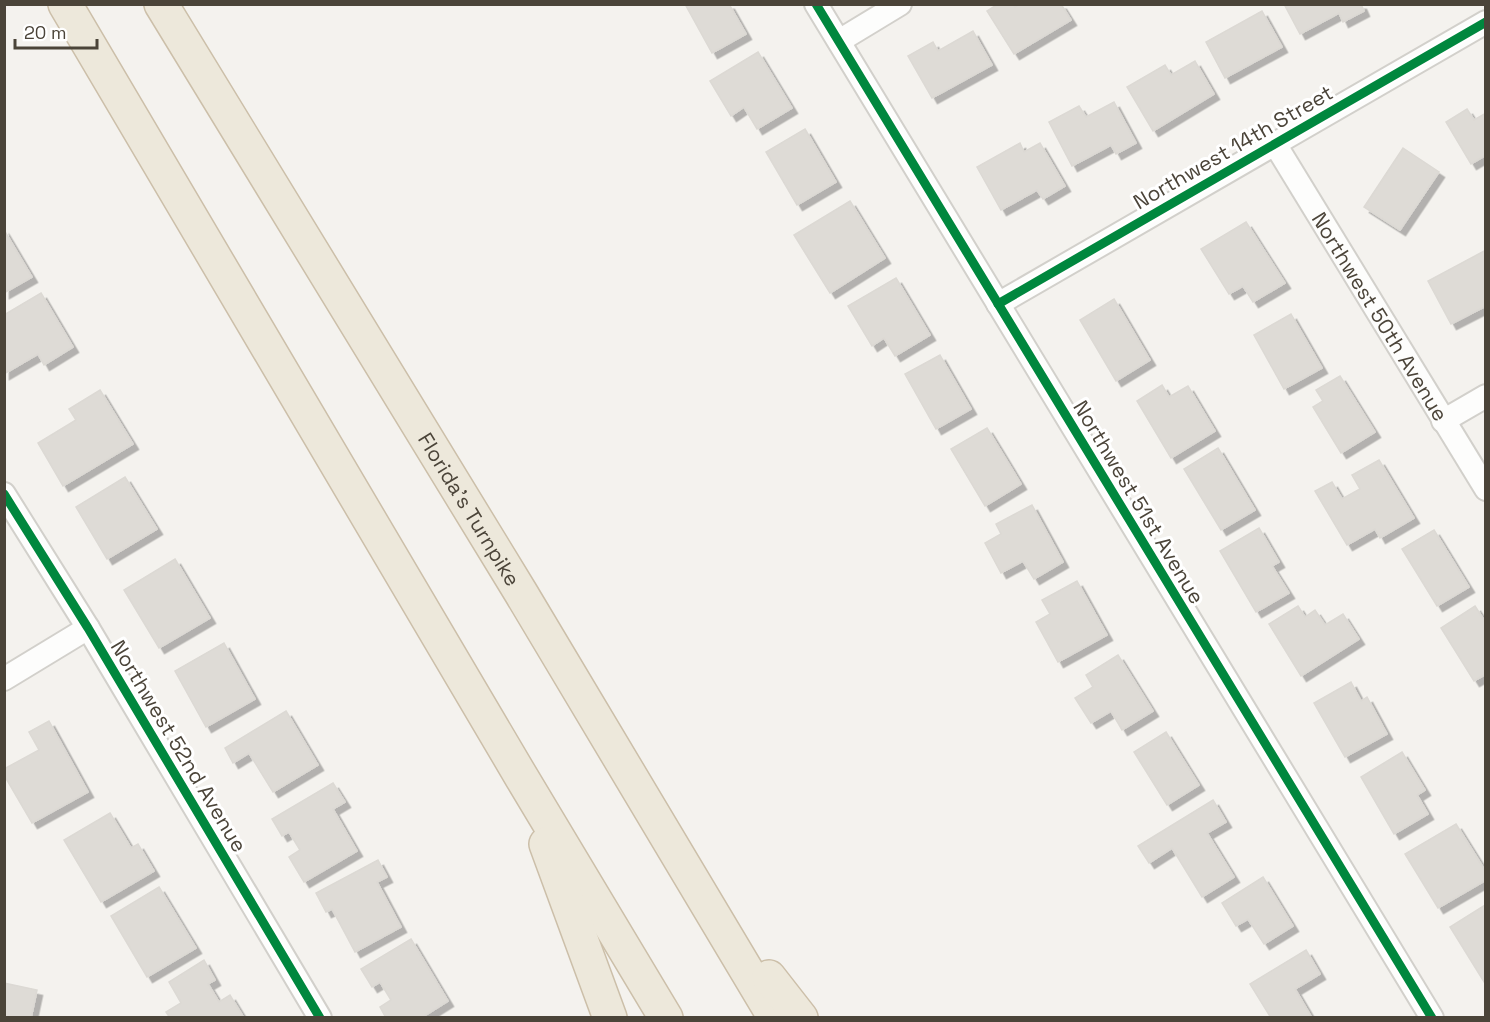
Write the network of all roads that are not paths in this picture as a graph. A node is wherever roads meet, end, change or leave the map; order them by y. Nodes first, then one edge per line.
1 (65, 4) edge
2 (161, 4) edge
3 (816, 4) edge
4 (900, 4) edge
5 (1485, 22) edge
6 (839, 41) junction
7 (1275, 144) junction
8 (998, 304) junction
9 (1485, 396) edge
10 (1443, 421) junction
11 (1485, 489) edge
12 (4, 494) edge
13 (88, 628) junction
14 (4, 679) edge
15 (522, 778) junction
16 (688, 873) junction
17 (320, 1017) edge
18 (610, 1017) edge
19 (666, 1017) edge
20 (775, 1017) edge
21 (801, 1017) edge
22 (1432, 1017) edge

1 - 15 highway
2 - 16 highway, Florida's Turnpike
3 - 6 street, Northwest 51st Avenue
4 - 6 street
5 - 7 street, Northwest 14th Street
6 - 8 street, Northwest 51st Avenue
7 - 8 street, Northwest 14th Street
7 - 10 street, Northwest 50th Avenue
8 - 22 street, Northwest 51st Avenue
9 - 10 street
10 - 11 street, Northwest 50th Avenue
12 - 13 street, Northwest 52nd Avenue
13 - 14 street
13 - 17 street, Northwest 52nd Avenue
15 - 18 highway
15 - 19 highway
16 - 20 highway, Florida's Turnpike
16 - 21 highway

